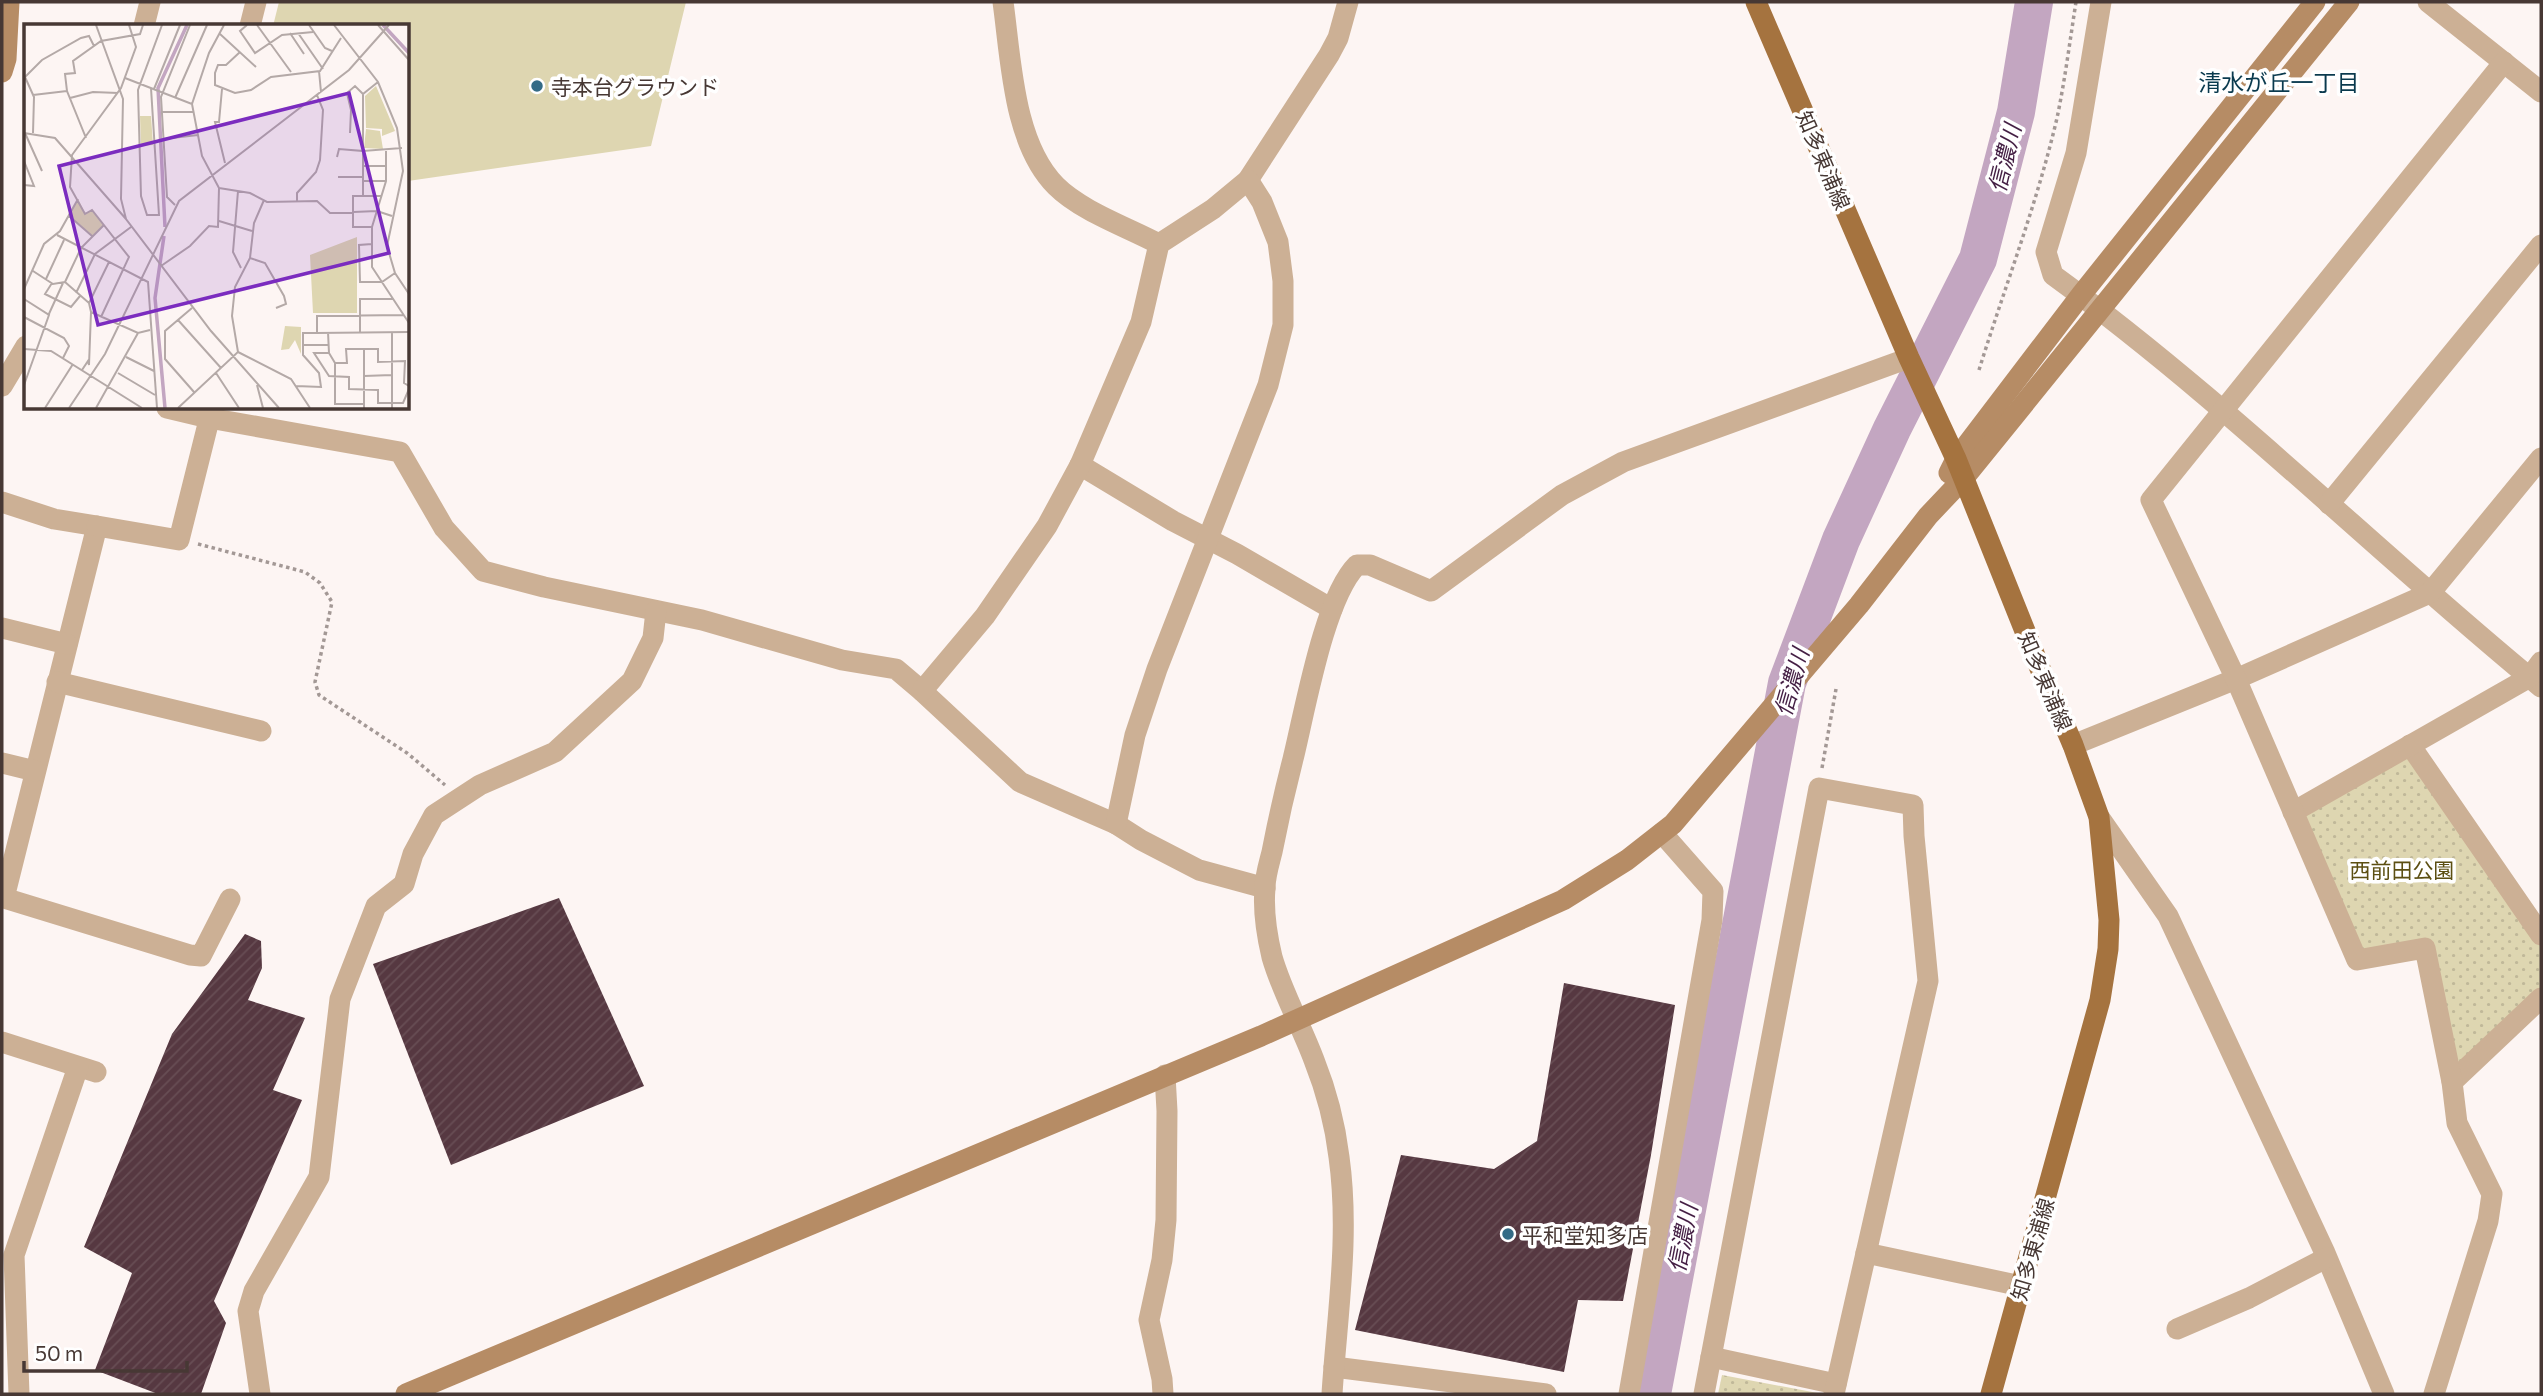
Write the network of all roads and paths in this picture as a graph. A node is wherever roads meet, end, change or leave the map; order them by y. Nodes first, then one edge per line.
1 (9, 2) edge
2 (150, 2) edge
3 (256, 2) edge
4 (1003, 2) edge
5 (1349, 2) edge
6 (1756, 2) edge
7 (2076, 2) edge
8 (2101, 2) edge
9 (2315, 2) edge
10 (2349, 2) edge
11 (2428, 2) edge
12 (144, 24) edge
13 (250, 24) edge
14 (2504, 62) junction
15 (2, 72) edge
16 (2541, 92) edge
17 (1248, 180) junction
18 (1160, 244) junction
19 (2541, 246) edge
20 (2081, 295) junction
21 (2099, 310) junction
22 (24, 349) edge
23 (1909, 358) junction
24 (1979, 370) dead end
25 (10, 373) edge
26 (185, 410) edge
27 (2224, 410) junction
28 (211, 413) edge
29 (2541, 458) edge
30 (1080, 465) junction
31 (1960, 468) junction
32 (2, 502) edge
33 (2329, 504) junction
34 (97, 526) junction
35 (179, 540) junction
36 (1208, 541) junction
37 (2430, 593) junction
38 (1332, 609) junction
39 (656, 611) junction
40 (2, 628) edge
41 (67, 644) junction
42 (2537, 675) edge
43 (2236, 679) junction
44 (57, 682) junction
45 (1836, 689) dead end
46 (922, 691) junction
47 (261, 731) dead end
48 (2073, 745) junction
49 (2410, 745) junction
50 (2, 763) edge
51 (35, 771) junction
52 (1819, 788) junction
53 (460, 798) junction
54 (2293, 812) junction
55 (2099, 817) junction
56 (1116, 824) junction
57 (1661, 833) junction
58 (1265, 888) junction
59 (230, 899) dead end
60 (2, 900) edge
61 (2541, 935) edge
62 (2541, 998) edge
63 (1296, 1018) junction
64 (2, 1042) edge
65 (1164, 1075) junction
66 (2452, 1082) junction
67 (1866, 1253) junction
68 (2326, 1258) junction
69 (2021, 1286) junction
70 (2176, 1329) dead end
71 (1712, 1357) junction
72 (1334, 1367) junction
73 (1835, 1389) edge
74 (19, 1394) edge
75 (260, 1394) edge
76 (406, 1394) edge
77 (1163, 1394) edge
78 (1332, 1394) edge
79 (1546, 1394) edge
80 (1629, 1394) edge
81 (1704, 1394) edge
82 (1991, 1394) edge
83 (2384, 1394) edge
84 (2434, 1394) edge

1 - 15 street
2 - 12 street
3 - 13 street
4 - 18 street
5 - 17 street
6 - 23 main road, 知多東浦線
7 - 24 path
8 - 20 street
9 - 20 street
10 - 21 street
11 - 14 street
14 - 16 street
14 - 27 street
17 - 18 street
17 - 36 street
18 - 30 street
19 - 33 street
20 - 21 street
20 - 31 street
21 - 27 street
21 - 31 street
22 - 25 street
23 - 31 main road, 知多東浦線
23 - 38 street
26 - 28 street
27 - 33 street
27 - 43 street
28 - 35 street
28 - 39 street
29 - 37 street
30 - 36 street
30 - 46 street
31 - 48 main road, 知多東浦線
31 - 57 street
32 - 34 street
33 - 37 street
34 - 35 street
34 - 41 street
35 - 53 path
36 - 38 street
36 - 56 street
37 - 42 street
37 - 43 street
38 - 58 street
39 - 46 street
39 - 53 street
40 - 41 street
41 - 44 street
42 - 49 street
43 - 48 street
43 - 54 street
44 - 47 street
44 - 51 street
45 - 52 path
46 - 56 street
48 - 55 main road, 知多東浦線
49 - 54 street
49 - 61 street
50 - 51 street
51 - 60 street
52 - 67 street
52 - 71 street
53 - 75 street
54 - 66 street
55 - 68 street
55 - 69 main road, 知多東浦線
56 - 58 street
57 - 63 street
57 - 80 street
58 - 63 street
59 - 60 street
62 - 66 street
63 - 65 street
63 - 72 street
64 - 74 street
65 - 76 street
65 - 77 street
66 - 84 street
67 - 69 street
67 - 73 street
68 - 70 street
68 - 83 street
69 - 82 main road, 知多東浦線
71 - 73 street
71 - 81 street
72 - 78 street
72 - 79 street

